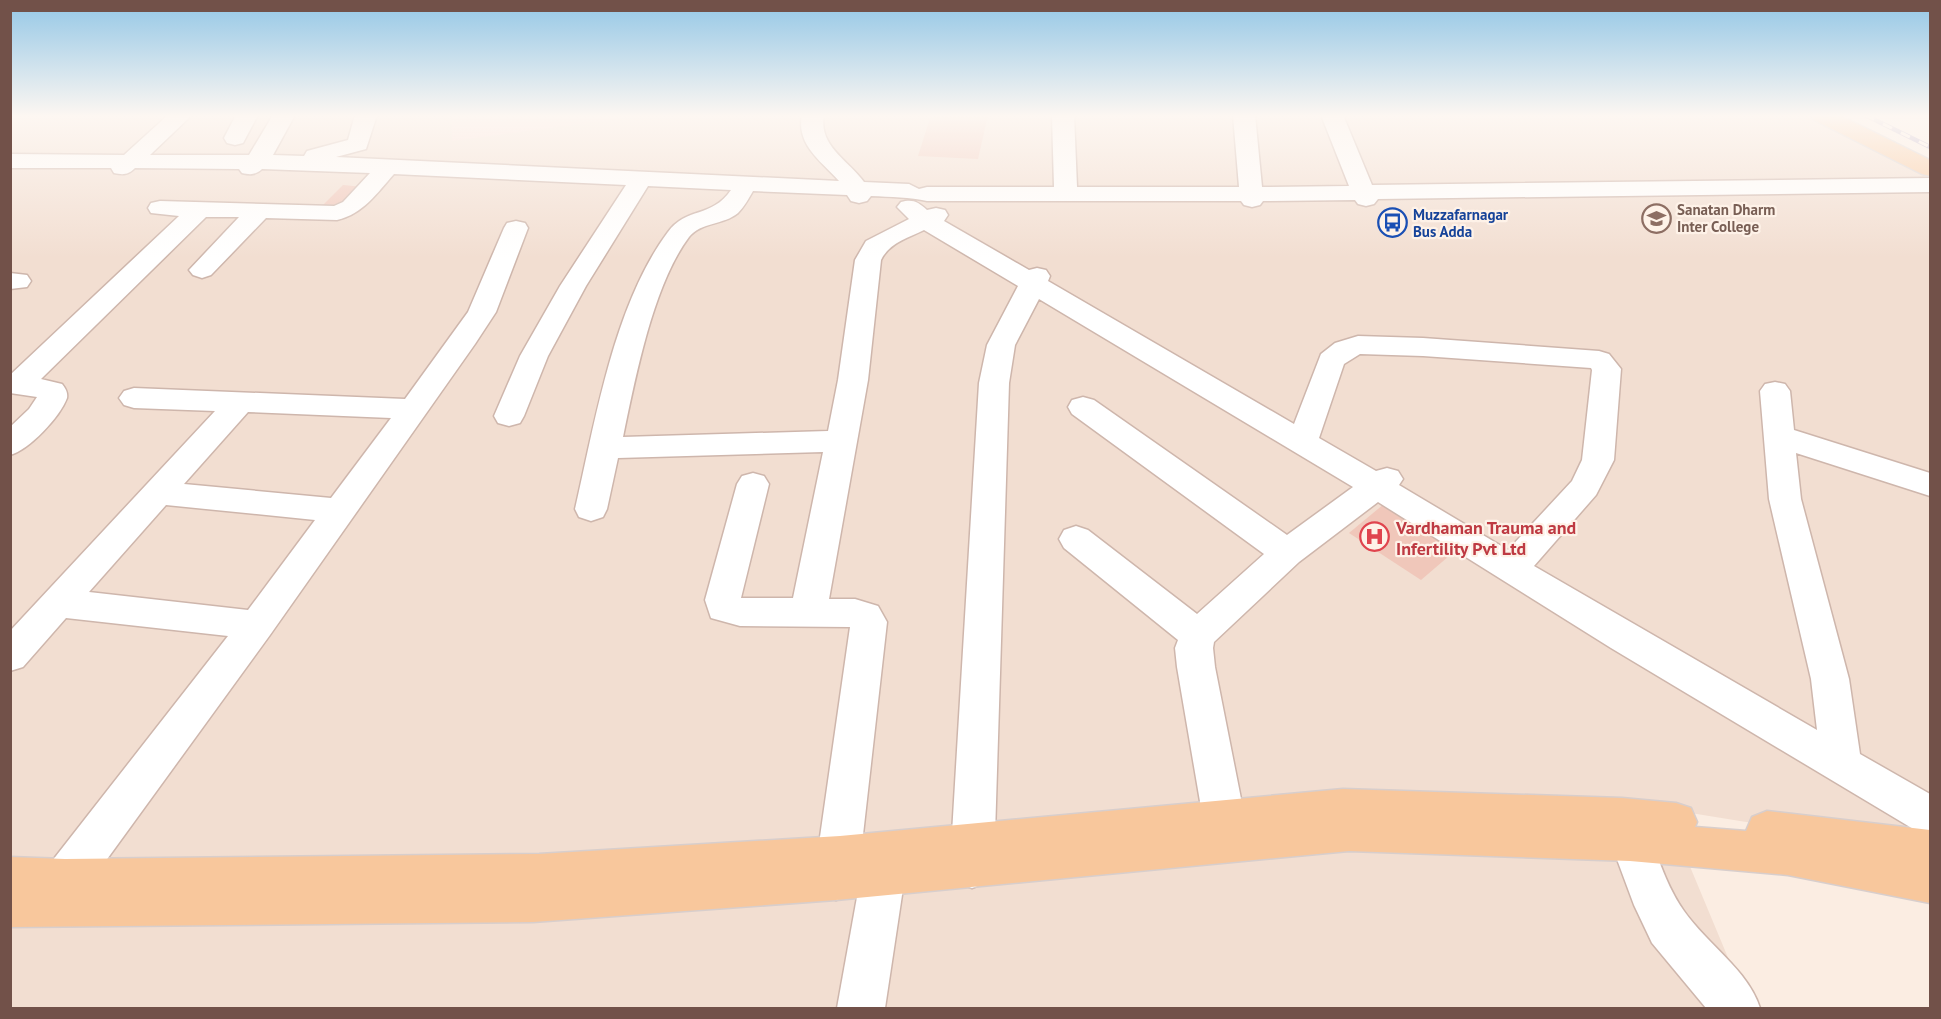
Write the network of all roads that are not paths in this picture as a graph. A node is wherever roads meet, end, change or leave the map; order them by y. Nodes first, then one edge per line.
1 (55, 163) edge
2 (128, 163) edge
3 (278, 163) edge
4 (836, 163) edge
5 (1065, 163) edge
6 (1249, 163) edge
7 (1351, 163) edge
8 (125, 165) junction
9 (268, 165) junction
10 (10, 169) edge
11 (385, 171) junction
12 (637, 185) junction
13 (1930, 185) edge
14 (742, 190) junction
15 (858, 192) junction
16 (1066, 193) junction
17 (1930, 193) edge
18 (1364, 196) junction
19 (1252, 197) junction
20 (919, 204) junction
21 (159, 208) dead end
22 (200, 209) junction
23 (259, 211) junction
24 (516, 228) dead end
25 (202, 270) dead end
26 (1035, 280) junction
27 (15, 384) edge
28 (1775, 391) dead end
29 (134, 398) dead end
30 (241, 401) junction
31 (1083, 407) dead end
32 (414, 409) junction
33 (509, 416) dead end
34 (17, 432) edge
35 (1307, 432) junction
36 (1779, 436) junction
37 (842, 441) junction
38 (605, 448) junction
39 (1382, 482) junction
40 (753, 484) dead end
41 (1930, 485) edge
42 (158, 494) junction
43 (591, 509) dead end
44 (340, 511) junction
45 (1076, 539) dead end
46 (1287, 553) junction
47 (1521, 558) junction
48 (808, 613) junction
49 (35, 620) edge
50 (257, 625) junction
51 (1198, 635) junction
52 (10, 656) edge
53 (1840, 754) junction
54 (1930, 800) edge
55 (1930, 816) edge
56 (1224, 819) junction
57 (1626, 829) junction
58 (1930, 850) edge
59 (972, 855) junction
60 (838, 867) junction
61 (883, 875) junction
62 (10, 878) edge
63 (65, 880) junction
64 (1930, 882) edge
65 (10, 905) edge
66 (1730, 1007) edge
67 (861, 1008) edge

1 - 8 street
2 - 8 street
3 - 9 street
4 - 15 street
5 - 16 street
6 - 19 street
7 - 18 street
8 - 9 street
8 - 10 street
9 - 11 street
11 - 12 street
11 - 15 street
11 - 23 street
12 - 14 street
12 - 33 street
13 - 18 street
14 - 15 street
14 - 38 street
15 - 20 street
16 - 19 street
16 - 20 street
17 - 18 street
18 - 19 street
19 - 20 street
20 - 26 street
20 - 37 street
21 - 22 street
22 - 23 street
22 - 27 street
23 - 25 street
24 - 32 street
26 - 35 street
26 - 39 street
26 - 59 street
27 - 34 street
28 - 36 street
29 - 30 street
30 - 32 street
30 - 42 street
31 - 46 street
32 - 44 street
35 - 39 street
35 - 47 street
36 - 41 street
36 - 53 street
37 - 38 street
37 - 48 street
38 - 43 street
39 - 46 street
39 - 47 street
39 - 53 street
40 - 48 street
42 - 44 street
42 - 49 street
44 - 50 street
45 - 51 street
46 - 51 street
47 - 53 street
48 - 60 street
49 - 50 street
49 - 52 street
50 - 63 street
51 - 56 street
53 - 54 street
53 - 55 street
56 - 57 main road
56 - 59 main road
57 - 58 main road
57 - 59 main road
57 - 64 main road
57 - 66 street
59 - 60 main road
59 - 61 main road
60 - 61 main road
60 - 63 main road
60 - 65 main road
61 - 67 street
62 - 63 main road

